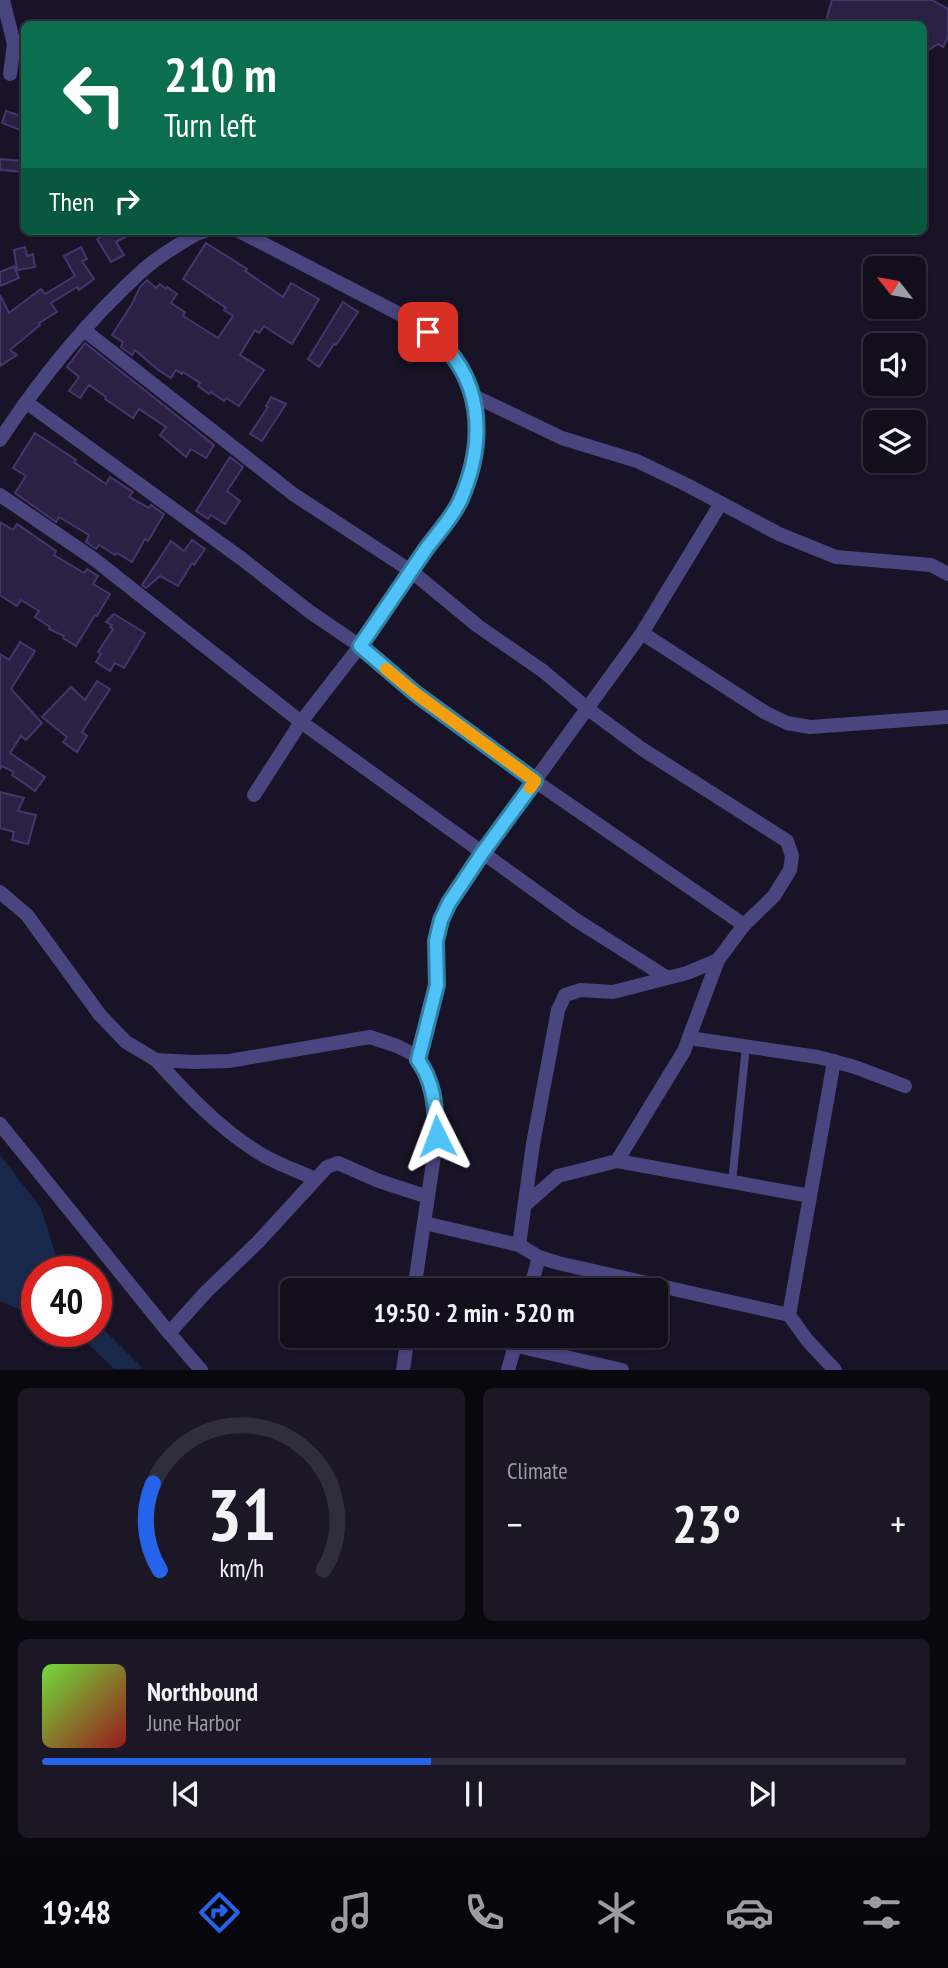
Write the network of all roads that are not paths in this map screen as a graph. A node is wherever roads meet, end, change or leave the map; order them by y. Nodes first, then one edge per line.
1 (3, 0) edge
2 (10, 74) dead end
3 (195, 235) edge
4 (247, 235) edge
5 (84, 330) junction
6 (474, 396) junction
7 (26, 402) junction
8 (0, 440) edge
9 (0, 495) edge
10 (721, 503) junction
11 (411, 571) junction
12 (948, 573) edge
13 (642, 633) junction
14 (360, 646) junction
15 (589, 709) junction
16 (948, 716) edge
17 (301, 722) junction
18 (535, 781) junction
19 (254, 795) dead end
20 (483, 852) junction
21 (0, 892) edge
22 (744, 925) junction
23 (718, 960) junction
24 (666, 977) junction
25 (689, 1038) junction
26 (746, 1046) junction
27 (156, 1060) junction
28 (418, 1060) junction
29 (834, 1061) junction
30 (905, 1086) dead end
31 (0, 1124) edge
32 (617, 1161) junction
33 (315, 1179) junction
34 (732, 1182) junction
35 (810, 1196) junction
36 (428, 1197) junction
37 (524, 1205) junction
38 (424, 1223) junction
39 (519, 1245) junction
40 (539, 1257) junction
41 (416, 1278) edge
42 (533, 1278) edge
43 (789, 1315) junction
44 (169, 1333) junction
45 (406, 1348) edge
46 (514, 1348) edge
47 (544, 1348) edge
48 (201, 1370) edge
49 (403, 1370) edge
50 (508, 1370) edge
51 (622, 1370) edge
52 (835, 1370) edge

1 - 2 street
3 - 5 street
4 - 6 street
5 - 7 street
5 - 11 street
6 - 10 street
6 - 11 street
7 - 8 street
7 - 14 street
9 - 17 street
10 - 12 street
10 - 13 street
11 - 14 street
11 - 15 street
13 - 15 street
13 - 16 street
14 - 17 street
14 - 18 street
15 - 18 street
15 - 22 street
17 - 19 street
17 - 20 street
18 - 20 street
18 - 22 street
20 - 24 street
20 - 28 street
21 - 27 street
22 - 23 street
23 - 24 street
23 - 25 street
24 - 37 street
25 - 26 street
25 - 32 street
26 - 29 street
26 - 34 lane
27 - 28 street
27 - 33 street
28 - 36 street
29 - 30 street
29 - 35 street
31 - 44 street
32 - 34 street
32 - 37 street
33 - 36 street
33 - 44 street
34 - 35 street
35 - 43 street
36 - 38 street
37 - 39 street
38 - 39 street
38 - 41 street
39 - 40 street
40 - 42 street
40 - 43 street
43 - 52 street
44 - 48 street
45 - 49 street
46 - 50 street
47 - 51 street

